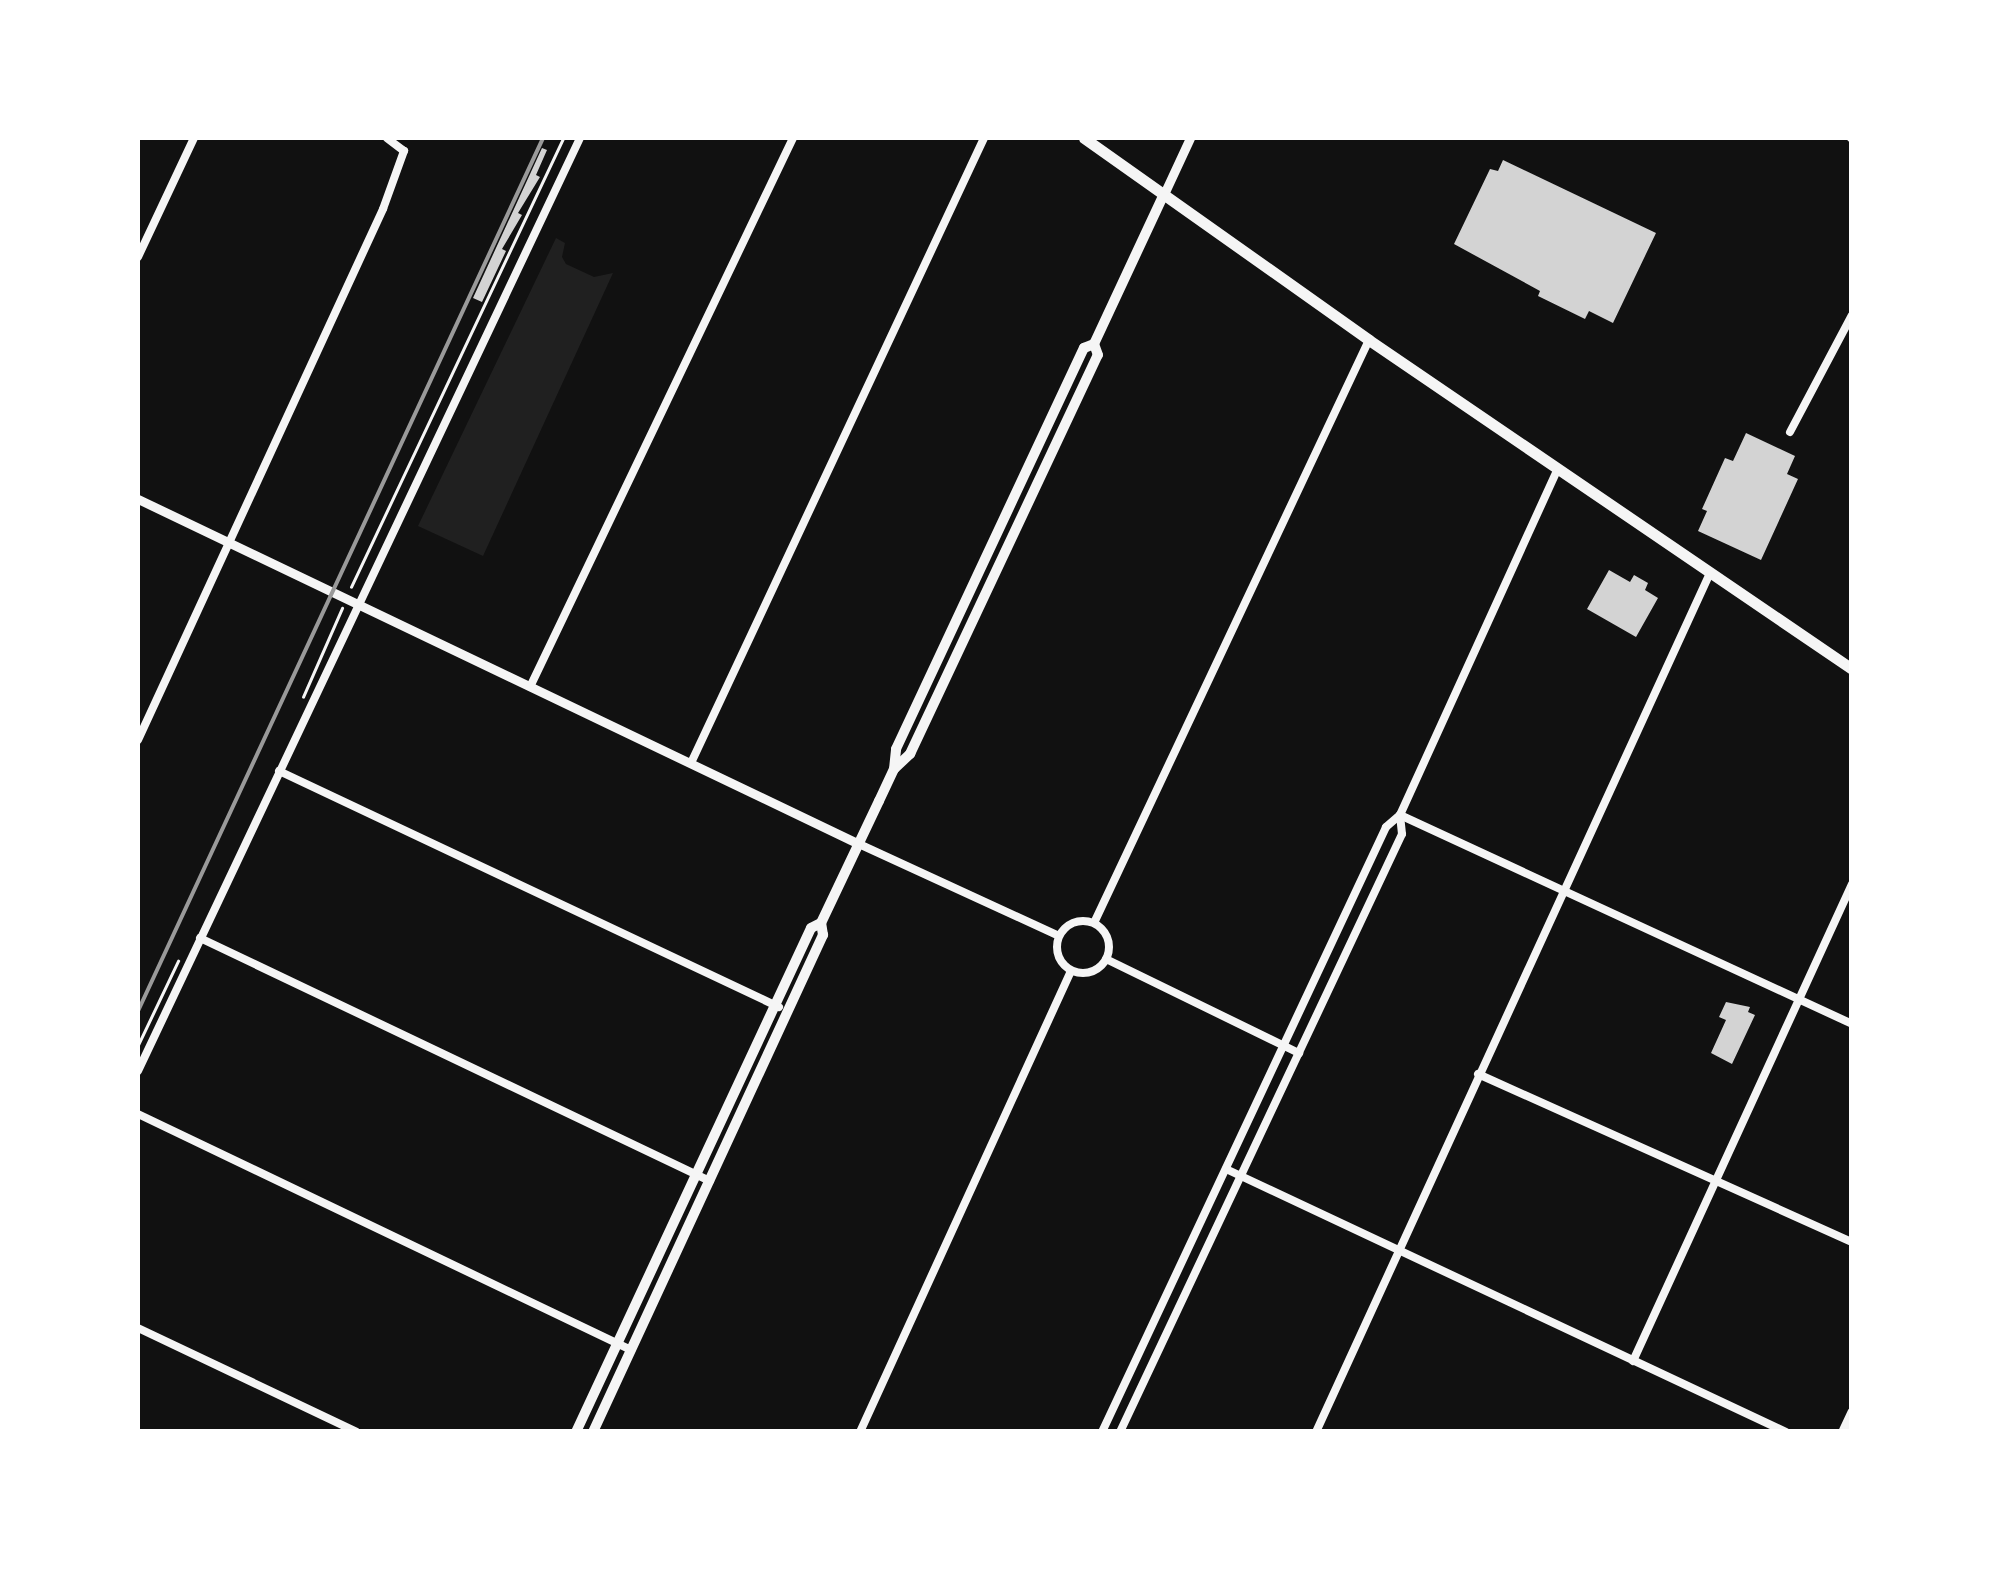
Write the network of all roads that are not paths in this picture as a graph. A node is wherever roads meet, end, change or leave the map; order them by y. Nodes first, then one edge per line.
1 (194, 138) edge
2 (388, 138) edge
3 (580, 138) edge
4 (792, 138) edge
5 (984, 138) edge
6 (1084, 138) edge
7 (1190, 138) edge
8 (1164, 194) junction
9 (138, 258) edge
10 (1852, 314) edge
11 (1370, 340) junction
12 (1790, 432) dead end
13 (1557, 470) junction
14 (138, 500) edge
15 (228, 543) junction
16 (1710, 573) junction
17 (356, 604) junction
18 (1852, 669) edge
19 (530, 687) junction
20 (138, 740) edge
21 (691, 763) junction
22 (280, 771) junction
23 (1400, 815) junction
24 (859, 844) junction
25 (1852, 884) edge
26 (1562, 891) junction
27 (821, 923) junction
28 (1094, 924) junction
29 (1059, 936) junction
30 (200, 938) junction
31 (1106, 960) junction
32 (1071, 970) junction
33 (1798, 1000) junction
34 (775, 1005) junction
35 (788, 1012) junction
36 (1852, 1024) edge
37 (1284, 1046) junction
38 (1299, 1053) junction
39 (138, 1071) edge
40 (1478, 1074) junction
41 (138, 1114) edge
42 (1226, 1169) junction
43 (696, 1174) junction
44 (1241, 1176) junction
45 (710, 1180) junction
46 (1716, 1180) junction
47 (1852, 1242) edge
48 (1399, 1251) junction
49 (138, 1328) edge
50 (617, 1343) junction
51 (631, 1350) junction
52 (1633, 1361) junction
53 (1852, 1411) edge
54 (1109, 1418) junction
55 (1122, 1428) edge
56 (357, 1432) edge
57 (576, 1432) edge
58 (593, 1432) edge
59 (860, 1432) edge
60 (1102, 1432) edge
61 (1316, 1432) edge
62 (1786, 1432) edge
63 (1842, 1432) edge

1 - 9 street
2 - 15 street
3 - 17 street
4 - 19 street
5 - 21 street
6 - 8 main road
7 - 8 street
8 - 11 main road
8 - 24 main road
10 - 12 street
11 - 13 main road
11 - 28 street
13 - 16 main road
13 - 23 street
14 - 15 street
15 - 17 street
15 - 20 street
16 - 18 main road
16 - 26 street
17 - 19 street
17 - 22 street
19 - 21 street
21 - 24 street
22 - 30 street
22 - 34 street
23 - 26 street
23 - 37 street
23 - 38 street
24 - 27 main road
24 - 29 street
25 - 33 street
26 - 33 street
26 - 40 street
27 - 34 main road
27 - 35 main road
28 - 29 street
28 - 31 street
29 - 32 street
30 - 39 street
30 - 43 street
31 - 32 street
31 - 37 street
32 - 59 street
33 - 36 street
33 - 46 street
34 - 35 street
34 - 43 main road
35 - 45 main road
37 - 38 street
37 - 42 street
38 - 44 street
40 - 46 street
40 - 48 street
41 - 50 street
42 - 44 street
42 - 54 street
43 - 45 street
43 - 50 main road
44 - 48 street
44 - 55 street
45 - 51 main road
46 - 47 street
46 - 52 street
48 - 52 street
48 - 61 street
49 - 56 street
50 - 51 street
50 - 57 main road
51 - 58 main road
52 - 62 street
53 - 63 street
54 - 55 street
54 - 60 street

